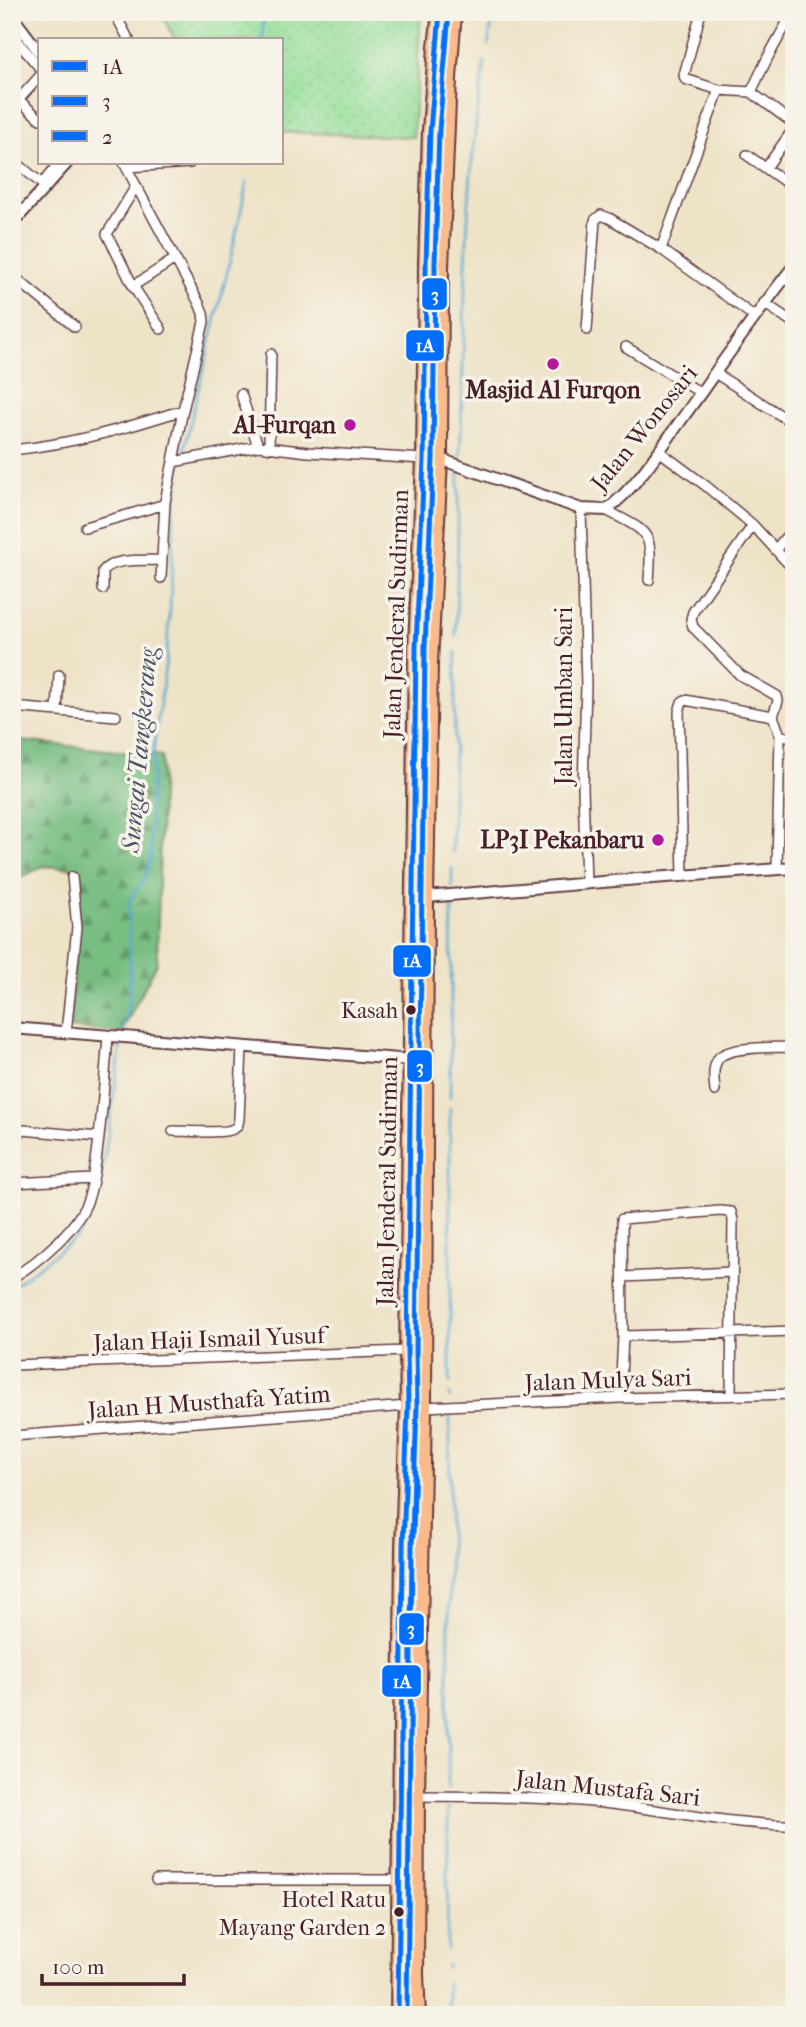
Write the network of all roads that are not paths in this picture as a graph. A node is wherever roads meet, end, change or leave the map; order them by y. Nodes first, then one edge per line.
1 (114, 12) edge
2 (440, 12) edge
3 (454, 12) edge
4 (701, 12) edge
5 (793, 12) edge
6 (12, 16) edge
7 (12, 35) edge
8 (128, 38) edge
9 (38, 50) edge
10 (38, 66) edge
11 (38, 78) edge
12 (719, 90) junction
13 (751, 92) junction
14 (15, 100) edge
15 (38, 117) edge
16 (794, 126) edge
17 (747, 155) dead end
18 (12, 159) edge
19 (58, 164) edge
20 (65, 164) edge
21 (158, 164) edge
22 (126, 165) edge
23 (766, 168) junction
24 (136, 186) junction
25 (794, 188) edge
26 (12, 224) edge
27 (661, 249) junction
28 (175, 259) junction
29 (794, 265) edge
30 (12, 275) edge
31 (133, 286) junction
32 (764, 303) junction
33 (755, 317) junction
34 (794, 323) edge
35 (75, 327) dead end
36 (161, 329) dead end
37 (587, 330) dead end
38 (626, 347) dead end
39 (271, 354) dead end
40 (715, 373) junction
41 (701, 393) junction
42 (241, 394) dead end
43 (183, 410) junction
44 (794, 425) edge
45 (258, 446) junction
46 (269, 448) junction
47 (12, 450) edge
48 (659, 451) junction
49 (424, 459) junction
50 (440, 459) junction
51 (173, 462) junction
52 (165, 502) junction
53 (581, 509) junction
54 (606, 510) junction
55 (753, 525) junction
56 (85, 527) dead end
57 (794, 527) edge
58 (776, 549) junction
59 (162, 560) junction
60 (794, 570) edge
61 (161, 579) dead end
62 (649, 580) dead end
63 (103, 589) dead end
64 (59, 675) dead end
65 (12, 707) edge
66 (57, 711) junction
67 (116, 716) dead end
68 (773, 716) junction
69 (780, 734) junction
70 (794, 739) edge
71 (794, 868) edge
72 (777, 869) junction
73 (683, 876) junction
74 (72, 877) dead end
75 (586, 883) junction
76 (426, 897) junction
77 (12, 1028) edge
78 (66, 1033) junction
79 (110, 1036) junction
80 (242, 1047) junction
81 (794, 1047) edge
82 (411, 1060) junction
83 (715, 1091) dead end
84 (12, 1129) edge
85 (173, 1131) dead end
86 (99, 1137) junction
87 (93, 1179) junction
88 (12, 1183) edge
89 (732, 1272) junction
90 (623, 1277) junction
91 (12, 1278) edge
92 (794, 1331) edge
93 (733, 1333) junction
94 (623, 1336) junction
95 (407, 1351) junction
96 (12, 1365) edge
97 (794, 1394) edge
98 (731, 1395) junction
99 (620, 1398) junction
100 (408, 1406) junction
101 (424, 1407) junction
102 (12, 1437) edge
103 (403, 1546) junction
104 (422, 1546) junction
105 (417, 1796) junction
106 (794, 1825) edge
107 (156, 1880) dead end
108 (400, 1880) junction
109 (398, 2015) edge
110 (418, 2015) edge

1 - 8 street
2 - 49 main road, Jalan Jenderal Sudirman
3 - 50 main road, Jalan Jenderal Sudirman
4 - 12 street
5 - 13 street
6 - 9 street
7 - 10 street
11 - 14 street
12 - 13 street
12 - 27 street
13 - 16 street
14 - 15 street
16 - 23 street
17 - 23 street
18 - 19 street
20 - 26 street
21 - 22 street
22 - 24 street
23 - 25 street
24 - 28 street
24 - 31 street
27 - 33 street
27 - 37 street
28 - 31 street
28 - 43 street
29 - 32 street, Jalan Wonosari
30 - 35 street
31 - 36 street
32 - 33 street, Jalan Wonosari
32 - 34 street
33 - 40 street, Jalan Wonosari
38 - 41 street
39 - 46 street
40 - 41 street, Jalan Wonosari
40 - 44 street
41 - 48 street, Jalan Wonosari
42 - 45 street
43 - 47 street
43 - 51 street
45 - 46 street
45 - 51 street
46 - 49 street
48 - 54 street, Jalan Wonosari
48 - 55 street
49 - 82 main road, Jalan Jenderal Sudirman
50 - 53 street, Jalan Wonosari
50 - 76 main road, Jalan Jenderal Sudirman
51 - 52 street
52 - 56 street
52 - 59 street
53 - 54 street, Jalan Wonosari
53 - 75 street, Jalan Umban Sari
54 - 62 street
55 - 58 street
55 - 68 street
57 - 58 street
58 - 60 street
59 - 61 street
59 - 63 street
64 - 66 street
65 - 66 street
66 - 67 street
68 - 69 street
68 - 73 street
69 - 70 street
69 - 72 street
71 - 72 street
72 - 73 street
73 - 75 street
74 - 78 street
75 - 76 street
76 - 101 main road, Jalan Jenderal Sudirman
77 - 78 street
78 - 79 street
79 - 80 street
79 - 86 street
80 - 82 street
80 - 85 street
81 - 83 street
82 - 95 main road, Jalan Jenderal Sudirman
84 - 86 street
86 - 87 street
87 - 88 street
87 - 91 street
89 - 90 street
89 - 90 street
89 - 93 street
90 - 94 street
92 - 93 street
93 - 94 street
93 - 98 street
94 - 99 street
95 - 96 street, Jalan Haji Ismail Yusuf
95 - 100 main road, Jalan Jenderal Sudirman
97 - 98 street, Jalan Mulya Sari
98 - 99 street, Jalan Mulya Sari
99 - 101 street, Jalan Mulya Sari
100 - 102 street, Jalan H Musthafa Yatim
100 - 103 main road, Jalan Jenderal Sudirman
101 - 104 main road, Jalan Jenderal Sudirman
103 - 104 main road
103 - 108 main road, Jalan Jenderal Sudirman
104 - 105 main road, Jalan Jenderal Sudirman
105 - 106 street, Jalan Mustafa Sari
105 - 110 main road, Jalan Jenderal Sudirman
107 - 108 street
108 - 109 main road, Jalan Jenderal Sudirman

